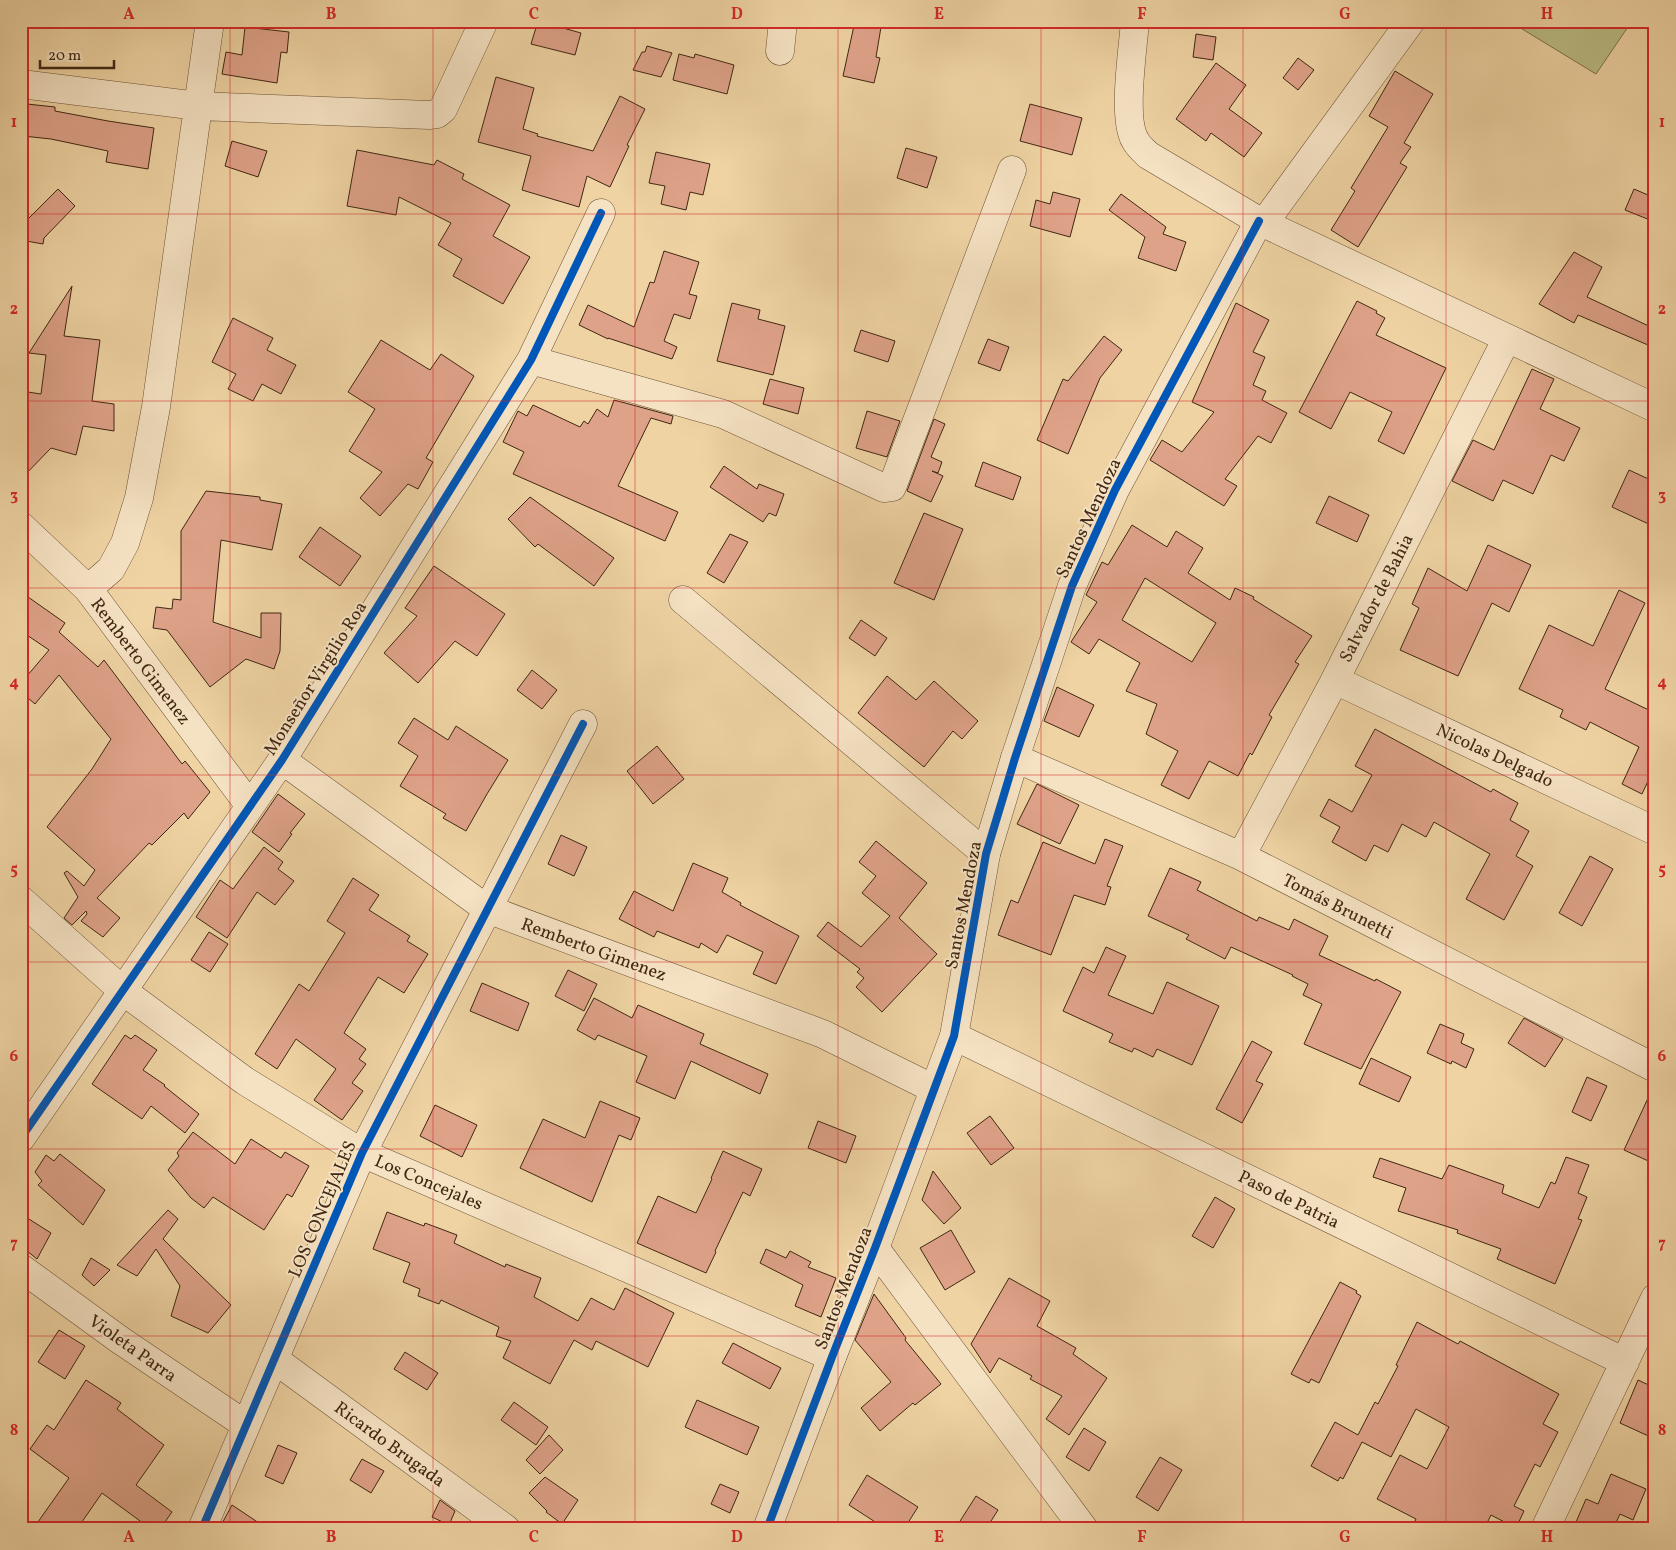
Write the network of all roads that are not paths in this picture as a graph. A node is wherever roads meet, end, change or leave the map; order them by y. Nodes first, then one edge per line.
1 (210, 21) edge
2 (484, 21) edge
3 (783, 21) edge
4 (1135, 21) edge
5 (1410, 21) edge
6 (780, 51) dead end
7 (21, 84) edge
8 (198, 106) junction
9 (1012, 170) dead end
10 (601, 213) dead end
11 (1262, 222) junction
12 (1507, 338) junction
13 (531, 360) junction
14 (1655, 408) edge
15 (21, 526) edge
16 (88, 589) junction
17 (683, 600) dead end
18 (1335, 680) junction
19 (583, 724) dead end
20 (1015, 758) junction
21 (282, 760) junction
22 (250, 806) junction
23 (1655, 831) edge
24 (986, 854) junction
25 (1241, 856) junction
26 (21, 900) edge
27 (487, 910) junction
28 (123, 991) junction
29 (954, 1036) junction
30 (1655, 1068) edge
31 (934, 1089) junction
32 (21, 1138) edge
33 (362, 1153) junction
34 (875, 1248) junction
35 (21, 1268) edge
36 (1655, 1298) edge
37 (832, 1357) junction
38 (274, 1359) junction
39 (1625, 1362) junction
40 (246, 1425) junction
41 (202, 1529) edge
42 (506, 1529) edge
43 (767, 1529) edge
44 (1084, 1529) edge
45 (1545, 1529) edge

1 - 8 street
2 - 8 street
3 - 6 street
4 - 11 street
5 - 11 street, Santos Mendoza
7 - 8 street
8 - 16 street
9 - 13 street
10 - 13 street, Monseñor Virgilio Roa
11 - 12 street
11 - 20 street, Santos Mendoza
12 - 14 street
12 - 18 street, Salvador de Bahia
13 - 21 street, Monseñor Virgilio Roa
15 - 16 street, Remberto Gimenez
16 - 22 street, Remberto Gimenez
17 - 24 street
18 - 23 street, Nicolas Delgado
18 - 25 street, Salvador de Bahia
19 - 27 street, LOS CONCEJALES
20 - 24 street, Santos Mendoza
20 - 25 street, Tomás Brunetti
21 - 22 street, Monseñor Virgilio Roa
21 - 27 street, Remberto Gimenez
22 - 28 street, Monseñor Virgilio Roa
24 - 29 street, Santos Mendoza
25 - 30 street, Tomás Brunetti
26 - 28 street, Los Concejales
27 - 31 street, Remberto Gimenez
27 - 33 street, LOS CONCEJALES
28 - 32 street, Monseñor Virgilio Roa
28 - 33 street, Los Concejales
29 - 31 street, Santos Mendoza
29 - 39 street, Paso de Patria
31 - 34 street, Santos Mendoza
33 - 37 street, Los Concejales
33 - 38 street, LOS CONCEJALES
34 - 37 street, Santos Mendoza
34 - 44 street
35 - 40 street, Violeta Parra
36 - 39 street
37 - 43 street, Santos Mendoza
38 - 40 street, LOS CONCEJALES
38 - 42 street, Ricardo Brugada
39 - 45 street
40 - 41 street, LOS CONCEJALES

